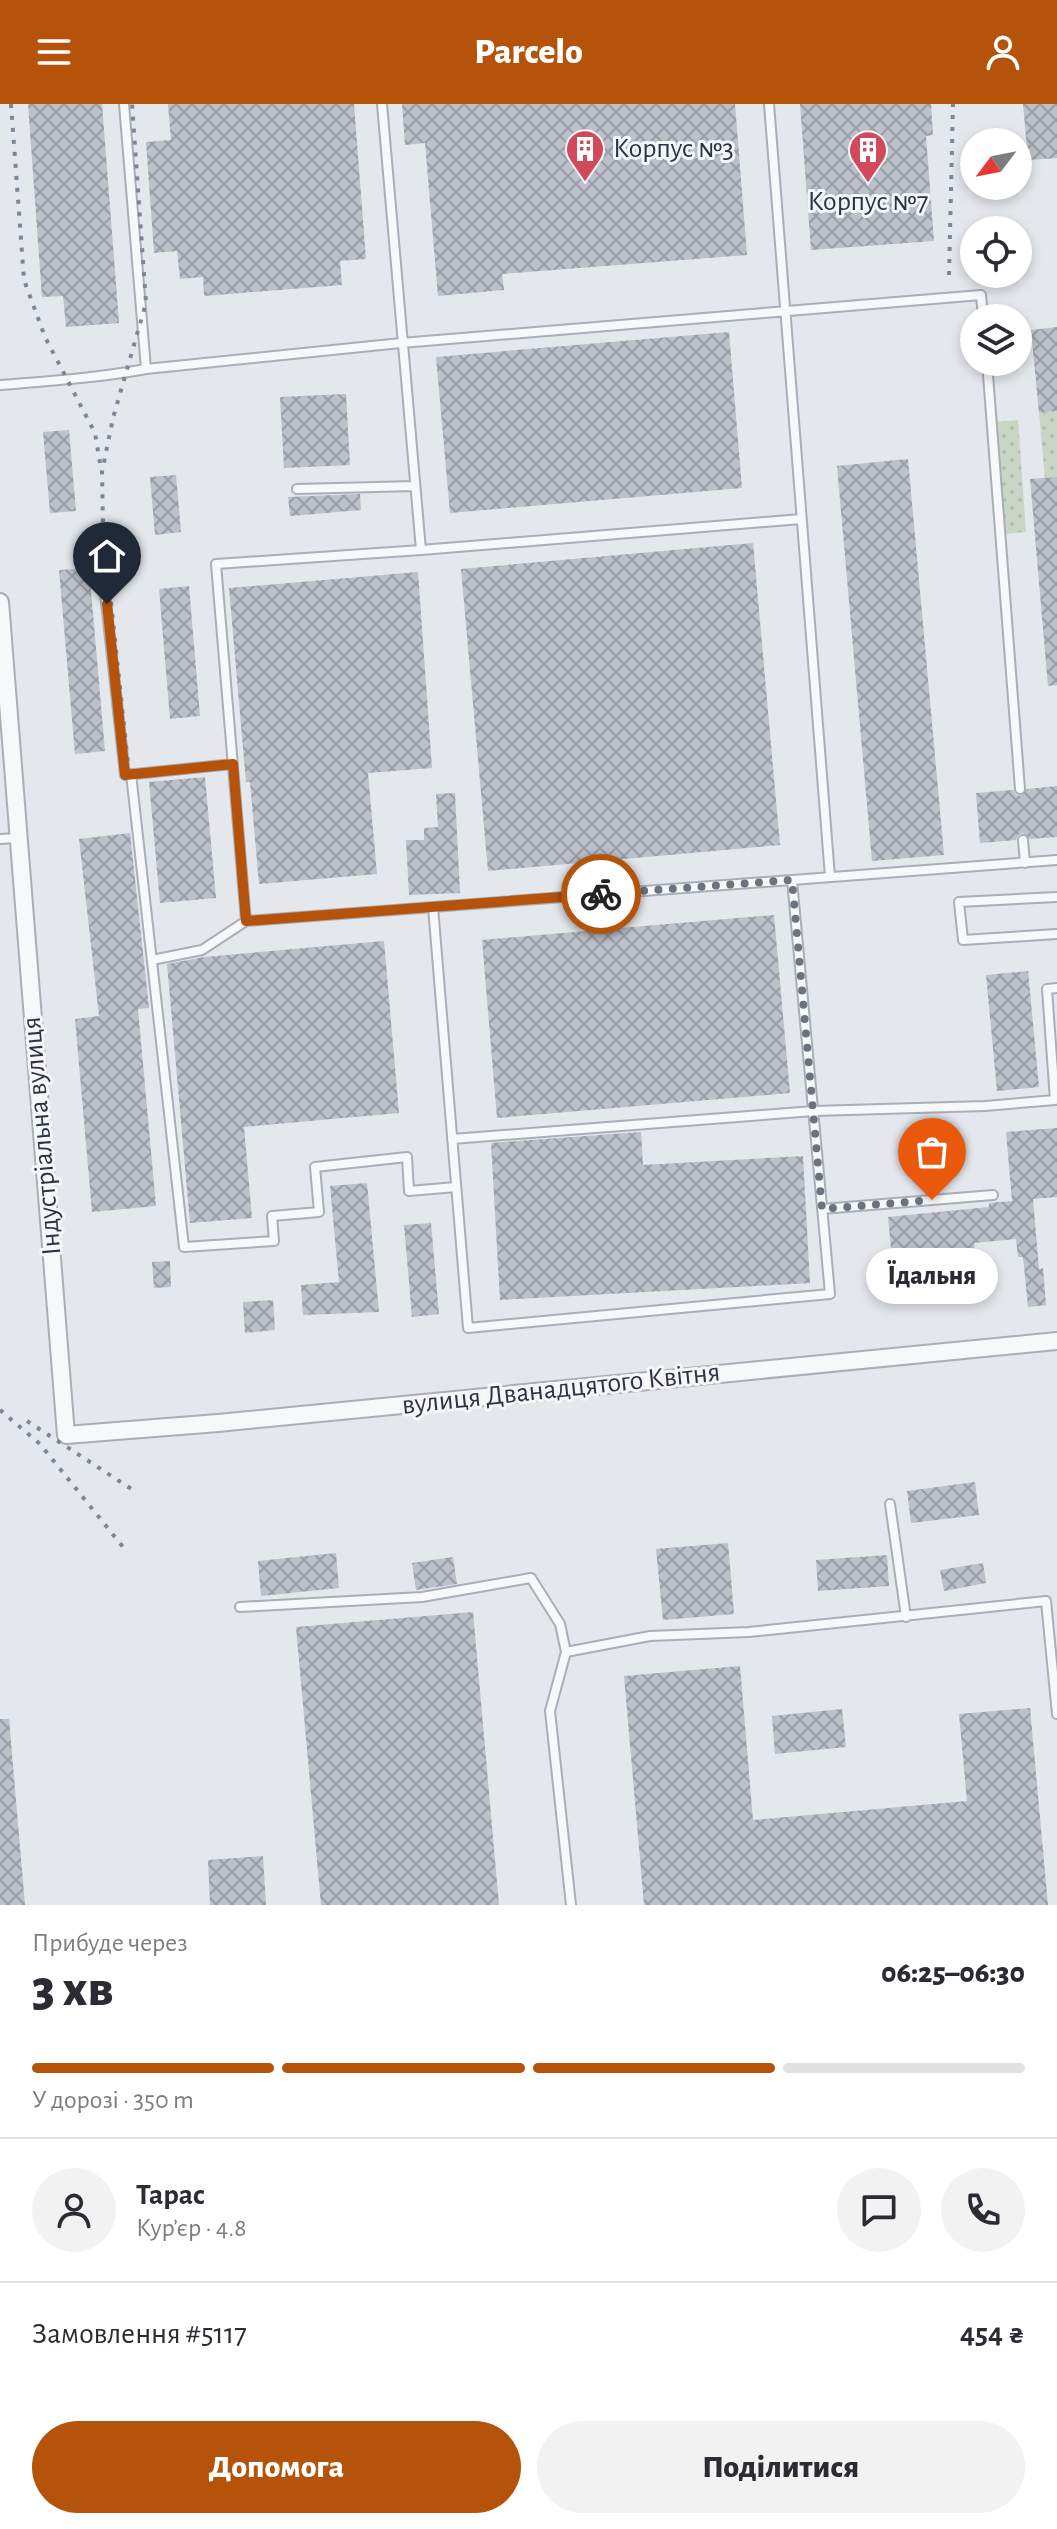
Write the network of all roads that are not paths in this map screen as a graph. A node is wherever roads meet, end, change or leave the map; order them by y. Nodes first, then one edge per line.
1 (124, 104) edge
2 (382, 104) edge
3 (769, 104) edge
4 (982, 304) edge
5 (784, 310) junction
6 (401, 343) junction
7 (146, 369) junction
8 (988, 376) edge
9 (0, 385) edge
10 (415, 486) junction
11 (297, 489) dead end
12 (801, 519) junction
13 (421, 550) junction
14 (103, 575) dead end
15 (0, 602) edge
16 (233, 764) junction
17 (131, 774) junction
18 (1020, 789) dead end
19 (19, 838) junction
20 (0, 839) edge
21 (1023, 840) dead end
22 (1057, 860) edge
23 (1025, 863) junction
24 (830, 877) junction
25 (792, 880) junction
26 (1057, 897) edge
27 (433, 907) junction
28 (246, 921) junction
29 (1057, 934) edge
30 (152, 960) junction
31 (1057, 988) edge
32 (814, 1111) junction
33 (452, 1139) junction
34 (456, 1187) junction
35 (993, 1195) dead end
36 (822, 1209) junction
37 (1057, 1341) edge
38 (66, 1435) joint
39 (890, 1504) dead end
40 (240, 1607) dead end
41 (906, 1617) junction
42 (566, 1652) junction
43 (1057, 1714) edge
44 (571, 1905) edge

1 - 7 lane
2 - 6 lane
3 - 5 lane
4 - 5 lane
5 - 6 lane
5 - 12 lane
6 - 7 lane
6 - 10 lane
7 - 9 lane
8 - 18 lane
10 - 11 lane
10 - 13 lane
12 - 13 lane
12 - 24 lane
13 - 16 lane
14 - 17 lane
15 - 19 street, Індустріальна вулиця
16 - 17 lane
16 - 28 lane
17 - 30 lane
19 - 20 lane
19 - 38 street, Індустріальна вулиця
21 - 23 lane
22 - 23 lane
23 - 24 lane
24 - 25 lane
25 - 27 lane
25 - 32 lane
26 - 29 lane
27 - 28 lane
27 - 33 lane
28 - 30 lane
30 - 34 lane
31 - 32 lane
32 - 33 lane
32 - 36 lane
33 - 34 lane
34 - 36 lane
35 - 36 lane
37 - 38 street, вулиця Дванадцятого Квітня
39 - 41 lane
40 - 42 lane
41 - 42 lane
41 - 43 lane
42 - 44 lane

